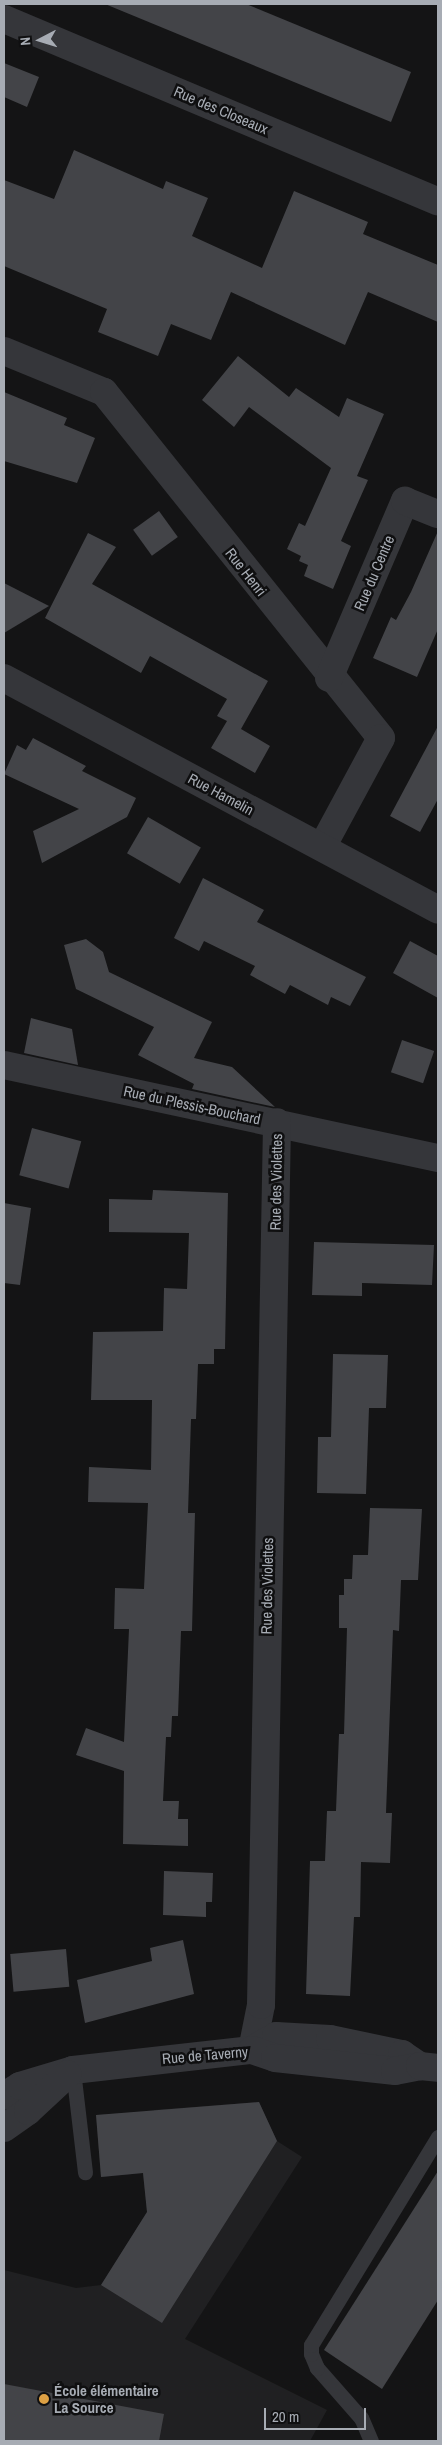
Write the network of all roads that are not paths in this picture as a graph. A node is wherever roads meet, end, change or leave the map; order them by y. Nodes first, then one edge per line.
1 (4, 19) edge
2 (438, 201) edge
3 (4, 351) edge
4 (438, 514) edge
5 (4, 678) edge
6 (330, 678) junction
7 (322, 847) junction
8 (438, 910) edge
9 (4, 1065) edge
10 (277, 1122) junction
11 (438, 1158) edge
12 (252, 2050) junction
13 (429, 2067) edge
14 (73, 2070) junction
15 (4, 2096) edge
16 (4, 2128) edge
17 (438, 2138) edge
18 (85, 2172) dead end
19 (371, 2441) edge

1 - 2 street, Rue des Closeaux
3 - 6 street, Rue Henri
4 - 6 street, Rue du Centre
5 - 7 street, Rue Hamelin
6 - 7 street, Rue Henri
7 - 8 street, Rue Hamelin
9 - 10 street, Rue du Plessis-Bouchard
10 - 11 street, Rue du Plessis-Bouchard
10 - 12 street, Rue des Violettes
12 - 13 street, Rue de Taverny
12 - 14 street, Rue de Taverny
14 - 15 street, Rue de Taverny
14 - 16 street
14 - 18 lane
17 - 19 lane

